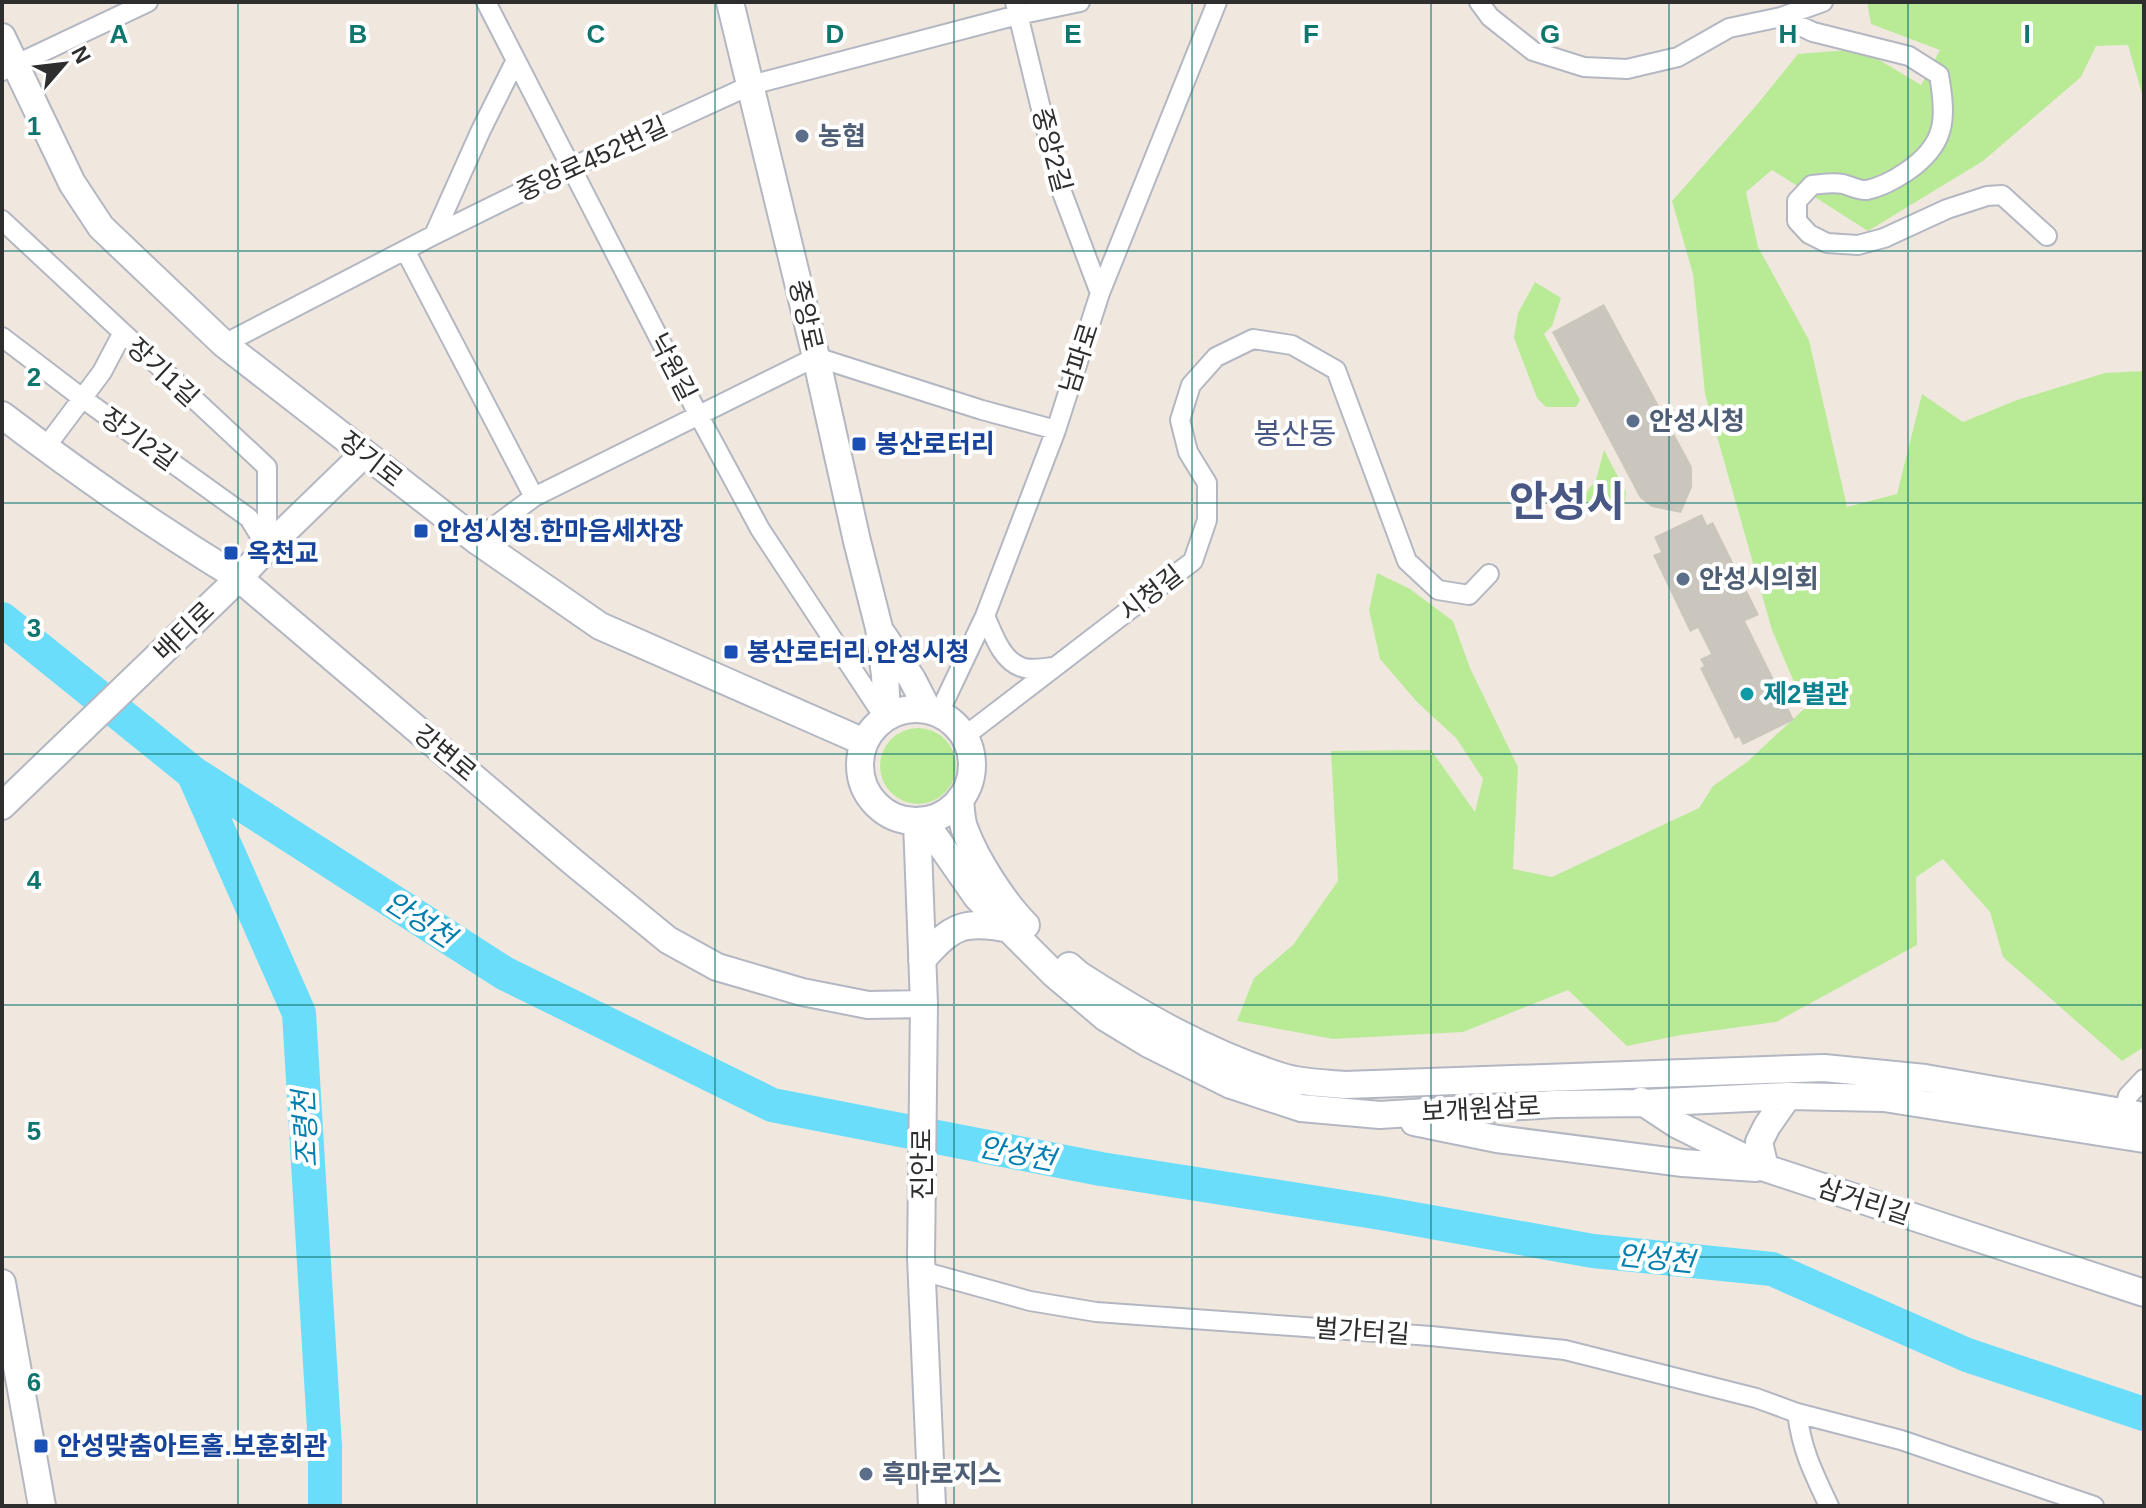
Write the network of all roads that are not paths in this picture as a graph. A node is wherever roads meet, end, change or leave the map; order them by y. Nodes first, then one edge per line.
1 (148, 2) edge
2 (486, 2) edge
3 (730, 2) edge
4 (1080, 2) edge
5 (1217, 2) edge
6 (1479, 2) edge
7 (1823, 2) edge
8 (1016, 8) edge
9 (1781, 17) junction
10 (2, 37) edge
11 (516, 60) junction
12 (9, 68) edge
13 (751, 85) junction
14 (570, 168) junction
15 (2, 220) edge
16 (434, 235) junction
17 (2047, 236) dead end
18 (405, 250) junction
19 (1100, 293) junction
20 (122, 334) junction
21 (2, 337) edge
22 (224, 344) junction
23 (816, 357) junction
24 (82, 398) junction
25 (2, 415) edge
26 (699, 416) junction
27 (1056, 430) junction
28 (45, 448) junction
29 (364, 454) junction
30 (534, 497) junction
31 (476, 540) junction
32 (267, 548) junction
33 (1489, 574) dead end
34 (234, 583) junction
35 (985, 616) junction
36 (879, 628) junction
37 (1056, 666) junction
38 (933, 711) junction
39 (886, 716) junction
40 (965, 736) junction
41 (864, 742) junction
42 (960, 799) junction
43 (2, 806) edge
44 (920, 821) junction
45 (1010, 929) junction
46 (922, 960) junction
47 (924, 1004) junction
48 (1599, 1075) junction
49 (2144, 1079) edge
50 (1788, 1096) junction
51 (1644, 1103) junction
52 (1380, 1115) junction
53 (2133, 1126) edge
54 (1765, 1168) junction
55 (922, 1265) junction
56 (2, 1283) edge
57 (2144, 1293) edge
58 (1797, 1413) junction
59 (42, 1506) edge
60 (932, 1506) edge
61 (1829, 1506) edge
62 (2094, 1506) edge

1 - 12 street
2 - 11 street, 낙원길
3 - 13 main road, 중앙로
4 - 8 street, 중앙로452번길
5 - 19 street, 남파로
6 - 9 street
7 - 9 street
8 - 13 street, 중앙로452번길
8 - 19 street, 중앙2길
9 - 17 street
10 - 12 main road, 장기로
11 - 14 street, 낙원길
11 - 16 street
12 - 22 main road, 장기로
13 - 14 street, 중앙로452번길
13 - 23 main road, 중앙로
14 - 16 street, 중앙로452번길
14 - 26 street, 낙원길
15 - 20 street, 장기1길
16 - 18 street, 중앙로452번길
18 - 22 street, 중앙로452번길
18 - 30 street
19 - 27 street, 남파로
20 - 24 street
20 - 32 street, 장기1길
21 - 24 street, 장기2길
22 - 29 main road, 장기로
23 - 26 street
23 - 27 street
23 - 36 main road, 중앙로
24 - 28 street
24 - 32 street, 장기2길
25 - 28 main road, 강변로
26 - 30 street
26 - 39 street, 낙원길
27 - 35 street, 남파로
28 - 34 main road, 강변로
29 - 31 main road, 장기로
29 - 32 main road, 배티로
30 - 31 street
31 - 41 main road, 장기로
32 - 34 main road, 배티로
33 - 37 street, 시청길
34 - 43 main road, 배티로
34 - 47 main road, 강변로
35 - 37 street
35 - 38 street, 남파로
36 - 38 main road, 중앙로
36 - 39 main road, 중앙로
37 - 40 street, 시청길
38 - 39 main road
38 - 40 main road
39 - 41 main road
40 - 42 main road
41 - 44 main road
42 - 44 main road
42 - 48 main road, 보개원삼로
44 - 45 main road, 보개원삼로
44 - 46 main road, 진안로
45 - 46 main road
45 - 52 main road, 보개원삼로
46 - 47 main road, 진안로
47 - 55 main road, 진안로
48 - 51 main road, 삼거리길
48 - 53 main road, 보개원삼로
49 - 53 street
50 - 51 main road, 보개원삼로
50 - 53 main road, 보개원삼로
50 - 54 main road
51 - 52 main road, 보개원삼로
51 - 54 main road, 삼거리길
52 - 54 main road
54 - 57 main road, 삼거리길
55 - 58 street, 벌가터길
55 - 60 main road, 진안로
56 - 59 main road
58 - 61 street
58 - 62 street, 벌가터길

